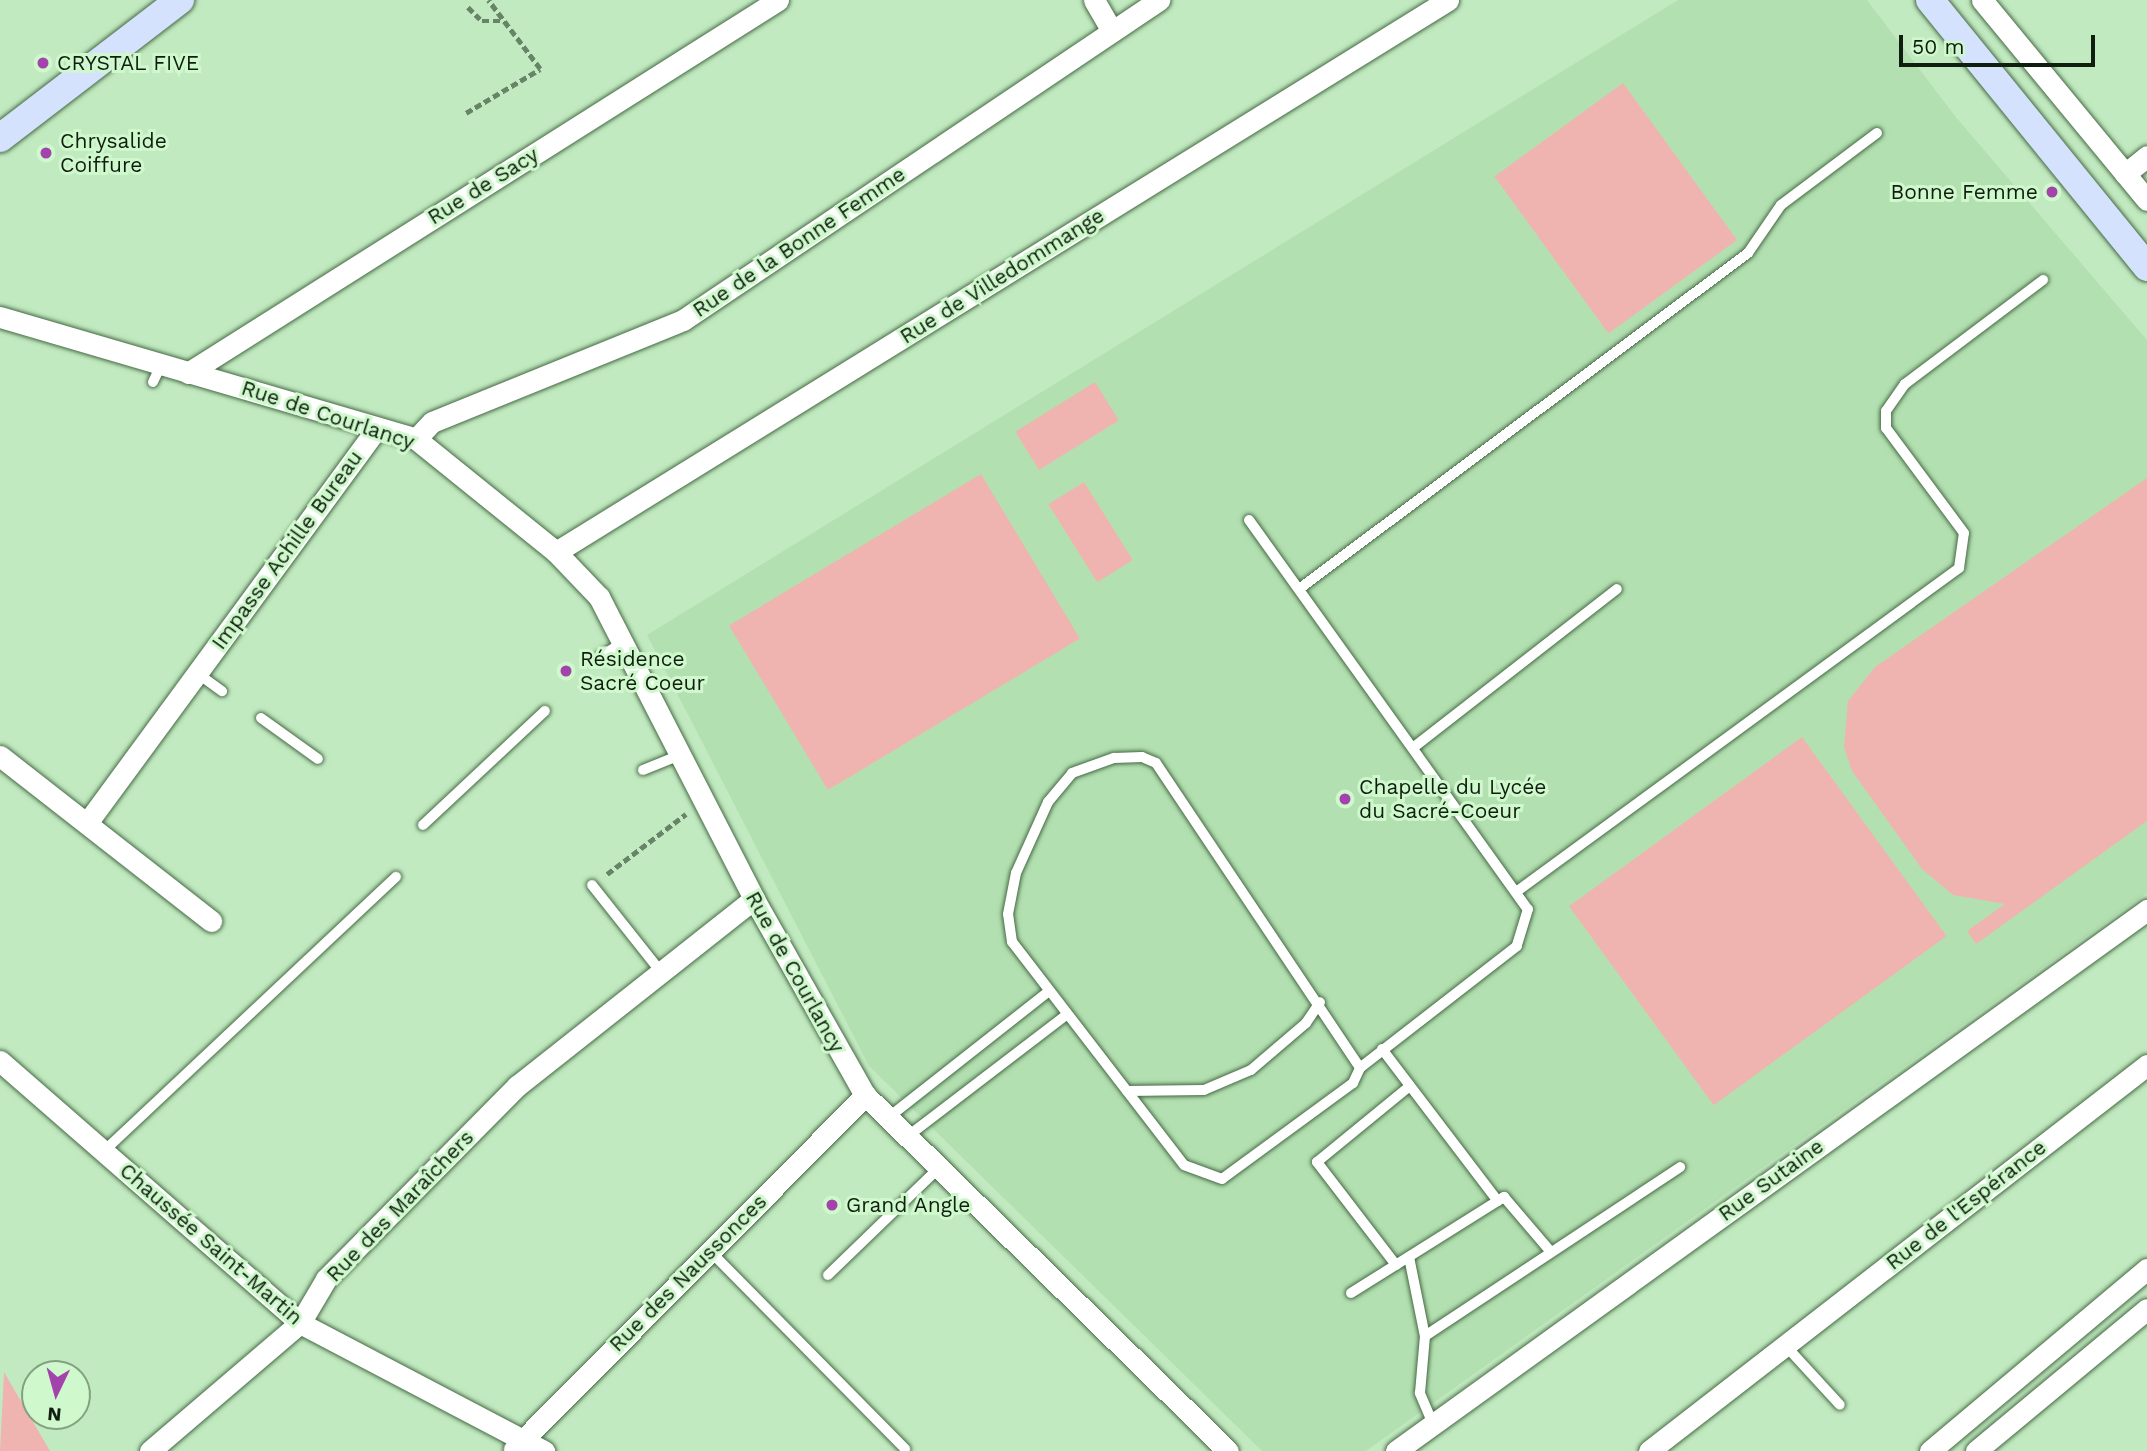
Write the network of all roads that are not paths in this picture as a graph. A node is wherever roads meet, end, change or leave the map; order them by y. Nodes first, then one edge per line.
1 (180, 0) edge
2 (778, 0) edge
3 (1094, 0) edge
4 (1159, 0) edge
5 (1448, 0) edge
6 (1930, 0) edge
7 (1982, 0) edge
8 (1112, 31) junction
9 (1877, 132) dead end
10 (0, 138) edge
11 (2147, 156) edge
12 (2125, 174) junction
13 (2147, 200) edge
14 (2147, 267) edge
15 (2043, 280) dead end
16 (0, 317) edge
17 (188, 373) junction
18 (377, 428) junction
19 (416, 439) junction
20 (1249, 520) dead end
21 (556, 552) junction
22 (1299, 589) junction
23 (1617, 589) dead end
24 (622, 643) junction
25 (597, 658) dead end
26 (197, 673) junction
27 (222, 691) dead end
28 (545, 711) dead end
29 (261, 718) dead end
30 (1414, 747) junction
31 (0, 755) edge
32 (680, 755) junction
33 (318, 759) dead end
34 (643, 770) dead end
35 (87, 823) junction
36 (423, 825) dead end
37 (396, 877) dead end
38 (592, 886) road end
39 (1516, 892) junction
40 (754, 899) junction
41 (2147, 910) edge
42 (211, 921) dead end
43 (661, 972) junction
44 (1049, 991) junction
45 (1320, 1002) junction
46 (1066, 1015) junction
47 (1382, 1049) junction
48 (0, 1061) edge
49 (2147, 1065) edge
50 (1360, 1068) junction
51 (1410, 1086) junction
52 (1126, 1091) junction
53 (865, 1095) junction
54 (889, 1117) junction
55 (908, 1136) junction
56 (103, 1152) junction
57 (940, 1167) junction
58 (1680, 1167) dead end
59 (1497, 1201) junction
60 (710, 1251) junction
61 (1551, 1252) junction
62 (1409, 1257) junction
63 (1396, 1265) junction
64 (2147, 1269) edge
65 (828, 1275) dead end
66 (1351, 1293) dead end
67 (2147, 1309) edge
68 (300, 1323) junction
69 (1425, 1336) junction
70 (1785, 1345) junction
71 (1840, 1405) dead end
72 (1433, 1424) junction
73 (516, 1445) edge
74 (905, 1449) dead end
75 (150, 1451) edge
76 (544, 1451) edge
77 (1228, 1451) edge
78 (1396, 1451) edge
79 (1648, 1451) edge
80 (1930, 1451) edge
81 (1976, 1451) edge

1 - 10 street
2 - 17 street, Rue de Sacy
3 - 8 street
4 - 8 street, Rue de la Bonne Femme
5 - 21 street, Rue de Villedommange
6 - 14 street
7 - 12 street
8 - 19 street, Rue de la Bonne Femme
9 - 22 lane
11 - 12 street
12 - 13 street
15 - 39 lane
16 - 17 street, Rue de Courlancy
17 - 18 street, Rue de Courlancy
18 - 19 street, Rue de Courlancy
18 - 26 street, Impasse Achille Bureau
19 - 21 street, Rue de Courlancy
20 - 22 lane
21 - 24 street, Rue de Courlancy
22 - 30 lane
23 - 30 lane
24 - 25 lane
24 - 32 street, Rue de Courlancy
26 - 27 lane
26 - 35 street, Impasse Achille Bureau
28 - 36 lane
29 - 33 lane
30 - 39 lane
31 - 35 street
32 - 34 lane
32 - 40 street, Rue de Courlancy
35 - 42 street
37 - 56 lane, Chaussée Saint-Martin
38 - 43 lane
39 - 47 lane
40 - 43 street, Rue des Maraîchers
40 - 53 street, Rue de Courlancy
41 - 72 street, Rue Sutaine
43 - 68 street, Rue des Maraîchers
44 - 45 lane
44 - 46 lane
44 - 54 lane
45 - 50 lane
45 - 52 lane
46 - 52 lane
46 - 55 lane
47 - 50 lane
47 - 51 lane
48 - 56 street, Chaussée Saint-Martin
49 - 70 street, Rue de l'Espérance
50 - 52 lane
51 - 59 lane
51 - 63 lane
53 - 54 street, Rue de Courlancy
53 - 60 street, Rue des Naussonces
54 - 55 street, Rue de Courlancy
55 - 57 street, Rue de Courlancy
56 - 68 street, Chaussée Saint-Martin
57 - 65 lane
57 - 77 street, Rue de Courlancy
58 - 61 lane
59 - 61 lane
59 - 62 lane
60 - 73 street, Rue des Naussonces
60 - 74 lane
61 - 69 lane
62 - 63 lane
62 - 69 lane
63 - 66 lane
64 - 80 street
67 - 81 street
68 - 73 street, Chaussée Saint-Martin
68 - 75 street, Rue des Maraîchers
69 - 72 lane
70 - 71 lane
70 - 79 street, Rue de l'Espérance
72 - 78 street, Rue Sutaine
73 - 76 street, Chaussée Saint-Martin

